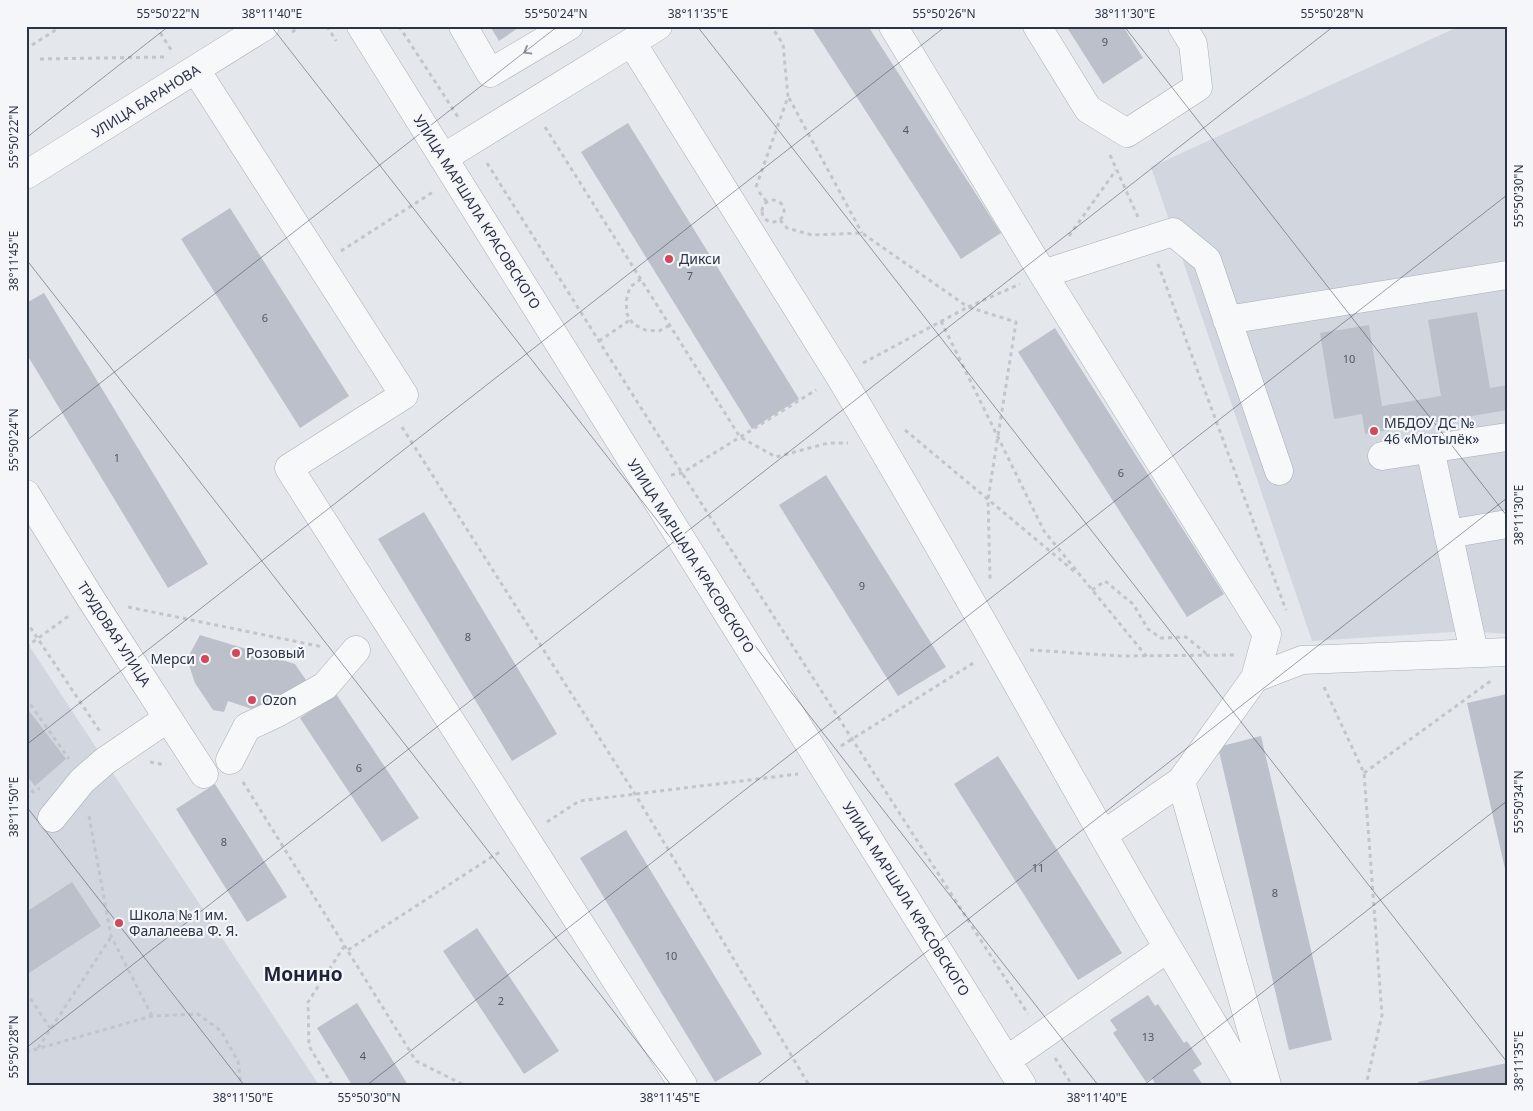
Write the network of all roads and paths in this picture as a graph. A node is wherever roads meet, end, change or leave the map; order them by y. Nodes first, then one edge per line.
1 (62, 26) edge
2 (265, 26) edge
3 (360, 26) edge
4 (399, 26) edge
5 (463, 26) edge
6 (569, 26) edge
7 (658, 26) edge
8 (771, 26) edge
9 (893, 26) edge
10 (1036, 26) edge
11 (1182, 26) edge
12 (632, 44) junction
13 (32, 45) dead end
14 (40, 59) dead end
15 (186, 63) junction
16 (788, 97) junction
17 (531, 105) junction
18 (473, 140) junction
19 (448, 167) junction
20 (1116, 169) dead end
21 (26, 175) edge
22 (766, 202) junction
23 (780, 220) junction
24 (862, 233) junction
25 (320, 265) junction
26 (1043, 274) junction
27 (1507, 275) edge
28 (641, 279) junction
29 (968, 307) junction
30 (630, 320) junction
31 (1227, 320) junction
32 (941, 321) junction
33 (670, 325) junction
34 (599, 341) junction
35 (839, 376) junction
36 (388, 405) junction
37 (898, 425) dead end
38 (740, 437) junction
39 (998, 437) junction
40 (1507, 437) edge
41 (879, 444) junction
42 (1430, 449) junction
43 (1382, 456) dead end
44 (1279, 471) dead end
45 (682, 473) junction
46 (674, 474) dead end
47 (26, 494) edge
48 (988, 499) junction
49 (1507, 524) edge
50 (1448, 534) junction
51 (1083, 579) junction
52 (990, 586) dead end
53 (1092, 590) junction
54 (91, 599) junction
55 (26, 620) edge
56 (38, 638) junction
57 (26, 647) edge
58 (998, 648) junction
59 (356, 650) joint
60 (1474, 652) junction
61 (1208, 656) junction
62 (1147, 657) junction
63 (1311, 660) junction
64 (1503, 664) edge
65 (1258, 666) junction
66 (26, 698) edge
67 (168, 718) junction
68 (852, 738) junction
69 (846, 742) dead end
70 (116, 754) junction
71 (230, 760) joint
72 (1364, 773) junction
73 (204, 774) joint
74 (796, 774) dead end
75 (82, 781) junction
76 (1181, 781) junction
77 (33, 792) dead end
78 (635, 794) junction
79 (26, 798) edge
80 (52, 818) dead end
81 (1102, 835) junction
82 (524, 836) junction
83 (111, 936) junction
84 (345, 945) junction
85 (1168, 948) junction
86 (348, 950) junction
87 (26, 992) edge
88 (152, 1016) junction
89 (50, 1028) junction
90 (1043, 1037) junction
91 (38, 1048) junction
92 (26, 1052) edge
93 (1007, 1060) junction
94 (241, 1085) edge
95 (332, 1085) edge
96 (464, 1085) edge
97 (683, 1085) edge
98 (809, 1085) edge
99 (1022, 1085) edge
100 (1072, 1085) edge
101 (1249, 1085) edge
102 (1267, 1085) edge
103 (1366, 1085) edge

1 - 13 path
2 - 15 street, УЛИЦА БАРАНОВА
3 - 19 street, УЛИЦА МАРШАЛА КРАСОВСКОГО
4 - 18 path
6 -> 5 street
7 - 12 street
8 - 16 path
9 - 26 street
10 - 11 street
12 - 17 street
12 - 35 street
14 - 15 path
15 - 21 street, УЛИЦА БАРАНОВА
15 - 25 street
16 - 22 path
16 - 24 path
17 - 18 street
17 - 28 path
18 - 19 street
18 - 34 path
19 - 25 path
19 - 93 street, УЛИЦА МАРШАЛА КРАСОВСКОГО
20 - 26 path
22 - 23 path
22 - 23 path
23 - 24 path
24 - 29 path
25 - 36 street
26 - 29 path
26 - 31 street
26 - 65 street
27 - 31 street
28 - 30 path
28 - 33 path
29 - 32 path
29 - 39 path
30 - 33 path
30 - 34 path
31 - 44 street
32 - 35 path
32 - 39 path
33 - 38 path
34 - 45 path
35 - 38 path
35 - 41 street
36 - 78 path
36 - 82 street
37 - 48 path
38 - 41 path
38 - 45 path
39 - 48 path
39 - 51 path
40 - 42 street
41 - 58 street
42 - 43 street
42 - 50 street
45 - 46 path
45 - 68 path
47 - 54 street, ТРУДОВАЯ УЛИЦА
48 - 51 path
48 - 52 path
49 - 50 street
50 - 60 street
51 - 53 path
53 - 61 path
53 - 62 path
54 - 56 path
54 - 59 path
54 - 67 street, ТРУДОВАЯ УЛИЦА
55 - 56 path
56 - 57 path
56 - 70 path
58 - 62 path
58 - 68 path
58 - 81 street
59 - 71 street
60 - 63 street
60 - 64 street
61 - 62 path
61 - 65 path
63 - 65 street
63 - 72 path
64 - 72 path
65 - 76 street
66 - 75 path
67 - 70 street
67 - 73 street, ТРУДОВАЯ УЛИЦА
68 - 69 path
68 - 90 path
70 - 73 path
70 - 75 street
71 - 84 path
72 - 103 path
74 - 78 path
75 - 80 street
75 - 83 path
76 - 81 street
76 - 102 street
77 - 79 path
78 - 82 path
78 - 98 path
81 - 85 street
82 - 86 path
82 - 97 street
83 - 88 path
83 - 89 path
84 - 86 path
84 - 95 path
85 - 90 street
85 - 101 street
86 - 96 path
87 - 89 path
88 - 91 path
88 - 94 path
89 - 91 path
90 - 93 street
90 - 100 path
91 - 92 path
93 - 99 street, УЛИЦА МАРШАЛА КРАСОВСКОГО

